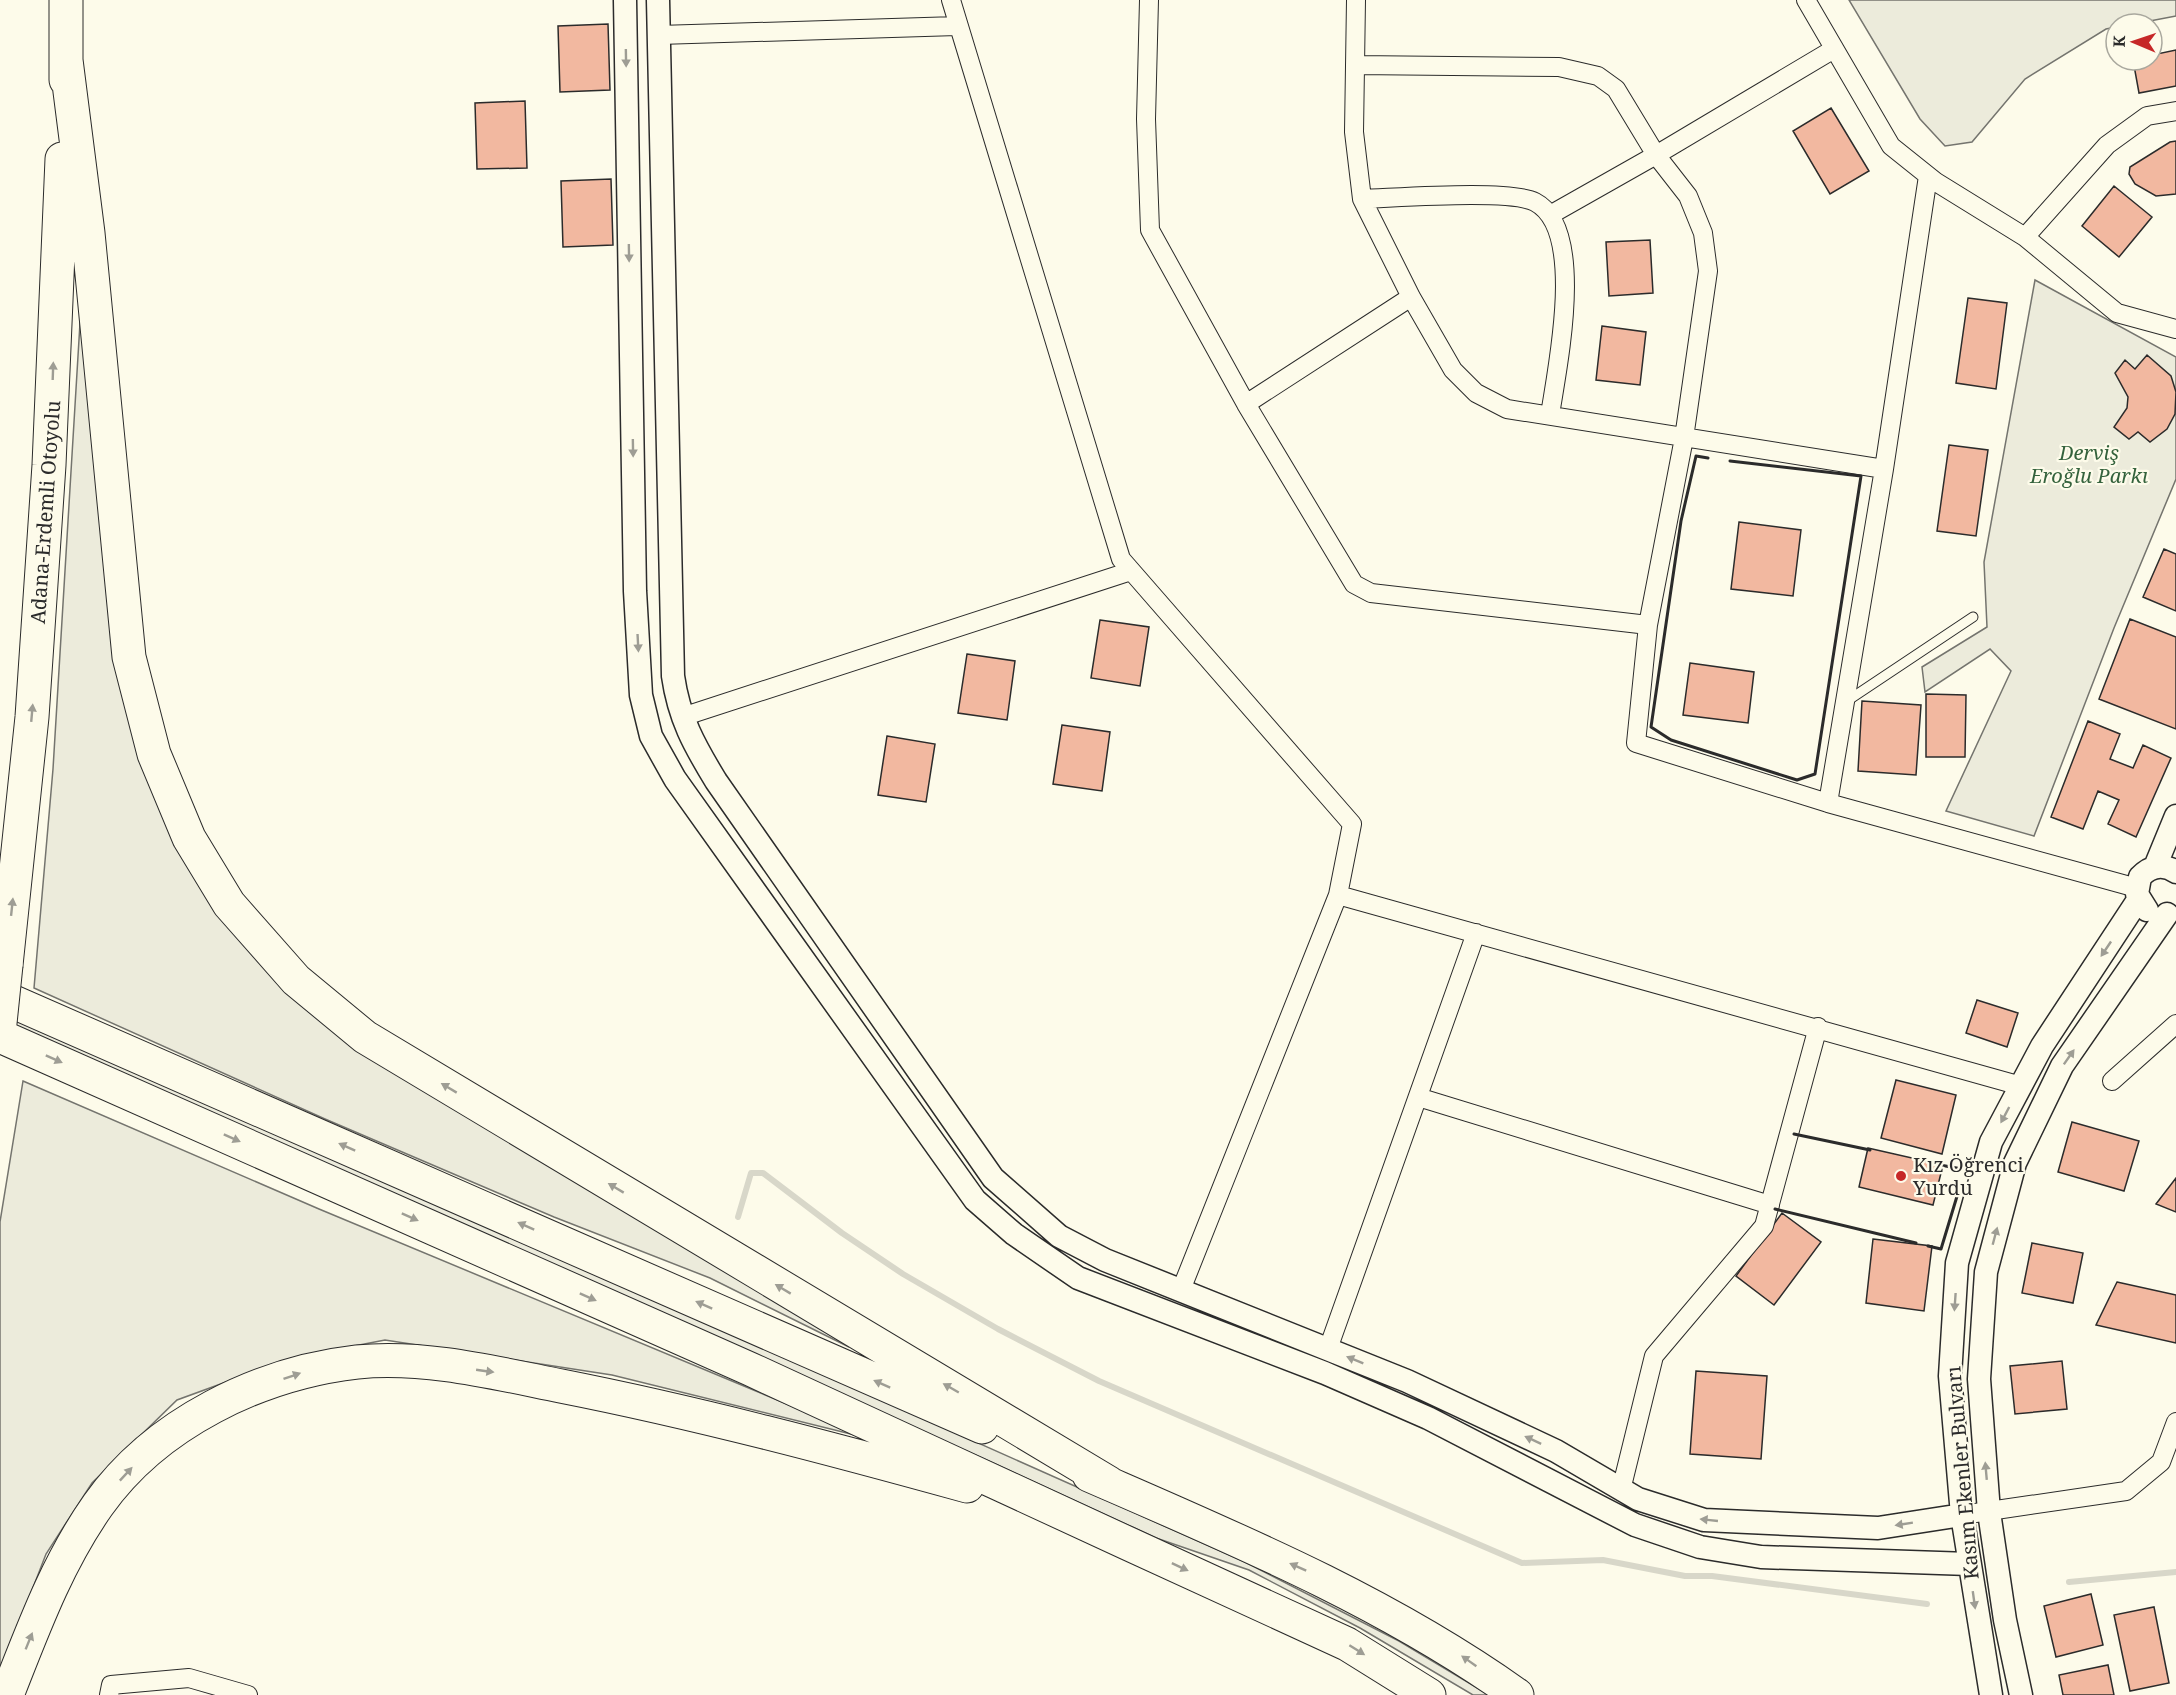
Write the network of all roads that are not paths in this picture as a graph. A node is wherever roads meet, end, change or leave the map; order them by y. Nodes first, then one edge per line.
1 (66, 0) edge
2 (625, 0) edge
3 (658, 0) edge
4 (951, 0) edge
5 (1149, 0) edge
6 (1356, 0) edge
7 (1806, 0) edge
8 (957, 26) junction
9 (659, 34) junction
10 (1834, 49) junction
11 (66, 60) junction
12 (1355, 65) junction
13 (2176, 111) edge
14 (1656, 155) junction
15 (1928, 176) junction
16 (1362, 199) junction
17 (1550, 215) junction
18 (2025, 237) junction
19 (1411, 297) junction
20 (2176, 329) edge
21 (1246, 404) junction
22 (1550, 415) junction
23 (1684, 438) junction
24 (1884, 469) junction
25 (1131, 572) junction
26 (1973, 617) dead end
27 (1648, 625) junction
28 (1845, 702) junction
29 (682, 717) junction
30 (1828, 803) junction
31 (2176, 816) edge
32 (2165, 869) edge
33 (2138, 894) junction
34 (1338, 895) junction
35 (2172, 912) edge
36 (1476, 933) junction
37 (3, 980) edge
38 (0, 1023) edge
39 (2176, 1024) edge
40 (1818, 1027) junction
41 (0, 1036) edge
42 (2112, 1081) dead end
43 (2021, 1086) junction
44 (1418, 1097) junction
45 (1770, 1205) junction
46 (1181, 1290) junction
47 (1328, 1350) junction
48 (2176, 1422) edge
49 (1109, 1483) junction
50 (1621, 1490) junction
51 (1989, 1512) junction
52 (1962, 1515) junction
53 (1127, 1542) junction
54 (1969, 1564) junction
55 (7, 1695) edge
56 (109, 1695) edge
57 (248, 1695) edge
58 (1429, 1695) edge
59 (1517, 1695) edge
60 (1991, 1695) edge
61 (2021, 1695) edge

1 - 11 highway, Adana-Erdemli Otoyolu
2 -> 54 street
3 - 9 street
4 - 8 street
5 - 21 street
6 - 12 street
7 - 10 street
8 - 9 street
8 - 25 street
9 - 29 street
10 - 14 street
10 - 15 street
37 -> 11 highway, Adana-Erdemli Otoyolu
49 -> 11 highway
12 - 14 street
12 - 16 street
13 - 18 street
14 - 17 street
14 - 23 street
15 - 18 street
15 - 24 street
16 - 17 street
16 - 19 street
17 - 22 street
18 - 20 street
19 - 21 street
19 - 22 street
21 - 27 street
22 - 23 street
23 - 24 street
23 - 27 street
24 - 28 street
25 - 29 street
25 - 34 street
26 - 28 lane
27 - 30 street
28 - 30 street
29 - 46 street
30 - 33 street
31 - 32 street, Kasım Ekenler Bulvarı
32 - 33 street, Kasım Ekenler Bulvarı
33 - 35 street, Kasım Ekenler Bulvarı
33 -> 43 street, Kasım Ekenler Bulvarı
34 - 36 street
34 - 46 street
51 -> 35 street, Kasım Ekenler Bulvarı
36 - 40 street
36 - 44 street
37 - 38 highway, Adana-Erdemli Otoyolu, bridge
49 -> 37 highway
39 - 42 street
40 - 43 street
40 - 45 street
41 -> 53 highway
43 -> 52 street, Kasım Ekenler Bulvarı
44 - 45 street
44 - 47 street
45 - 50 street
46 - 47 street
50 -> 47 street
48 - 51 street
59 -> 49 highway
52 -> 50 street
51 - 52 street
51 - 61 street, Kasım Ekenler Bulvarı
52 - 54 street, Kasım Ekenler Bulvarı
55 -> 53 highway
53 -> 58 highway
54 -> 60 street, Kasım Ekenler Bulvarı
56 - 57 street

